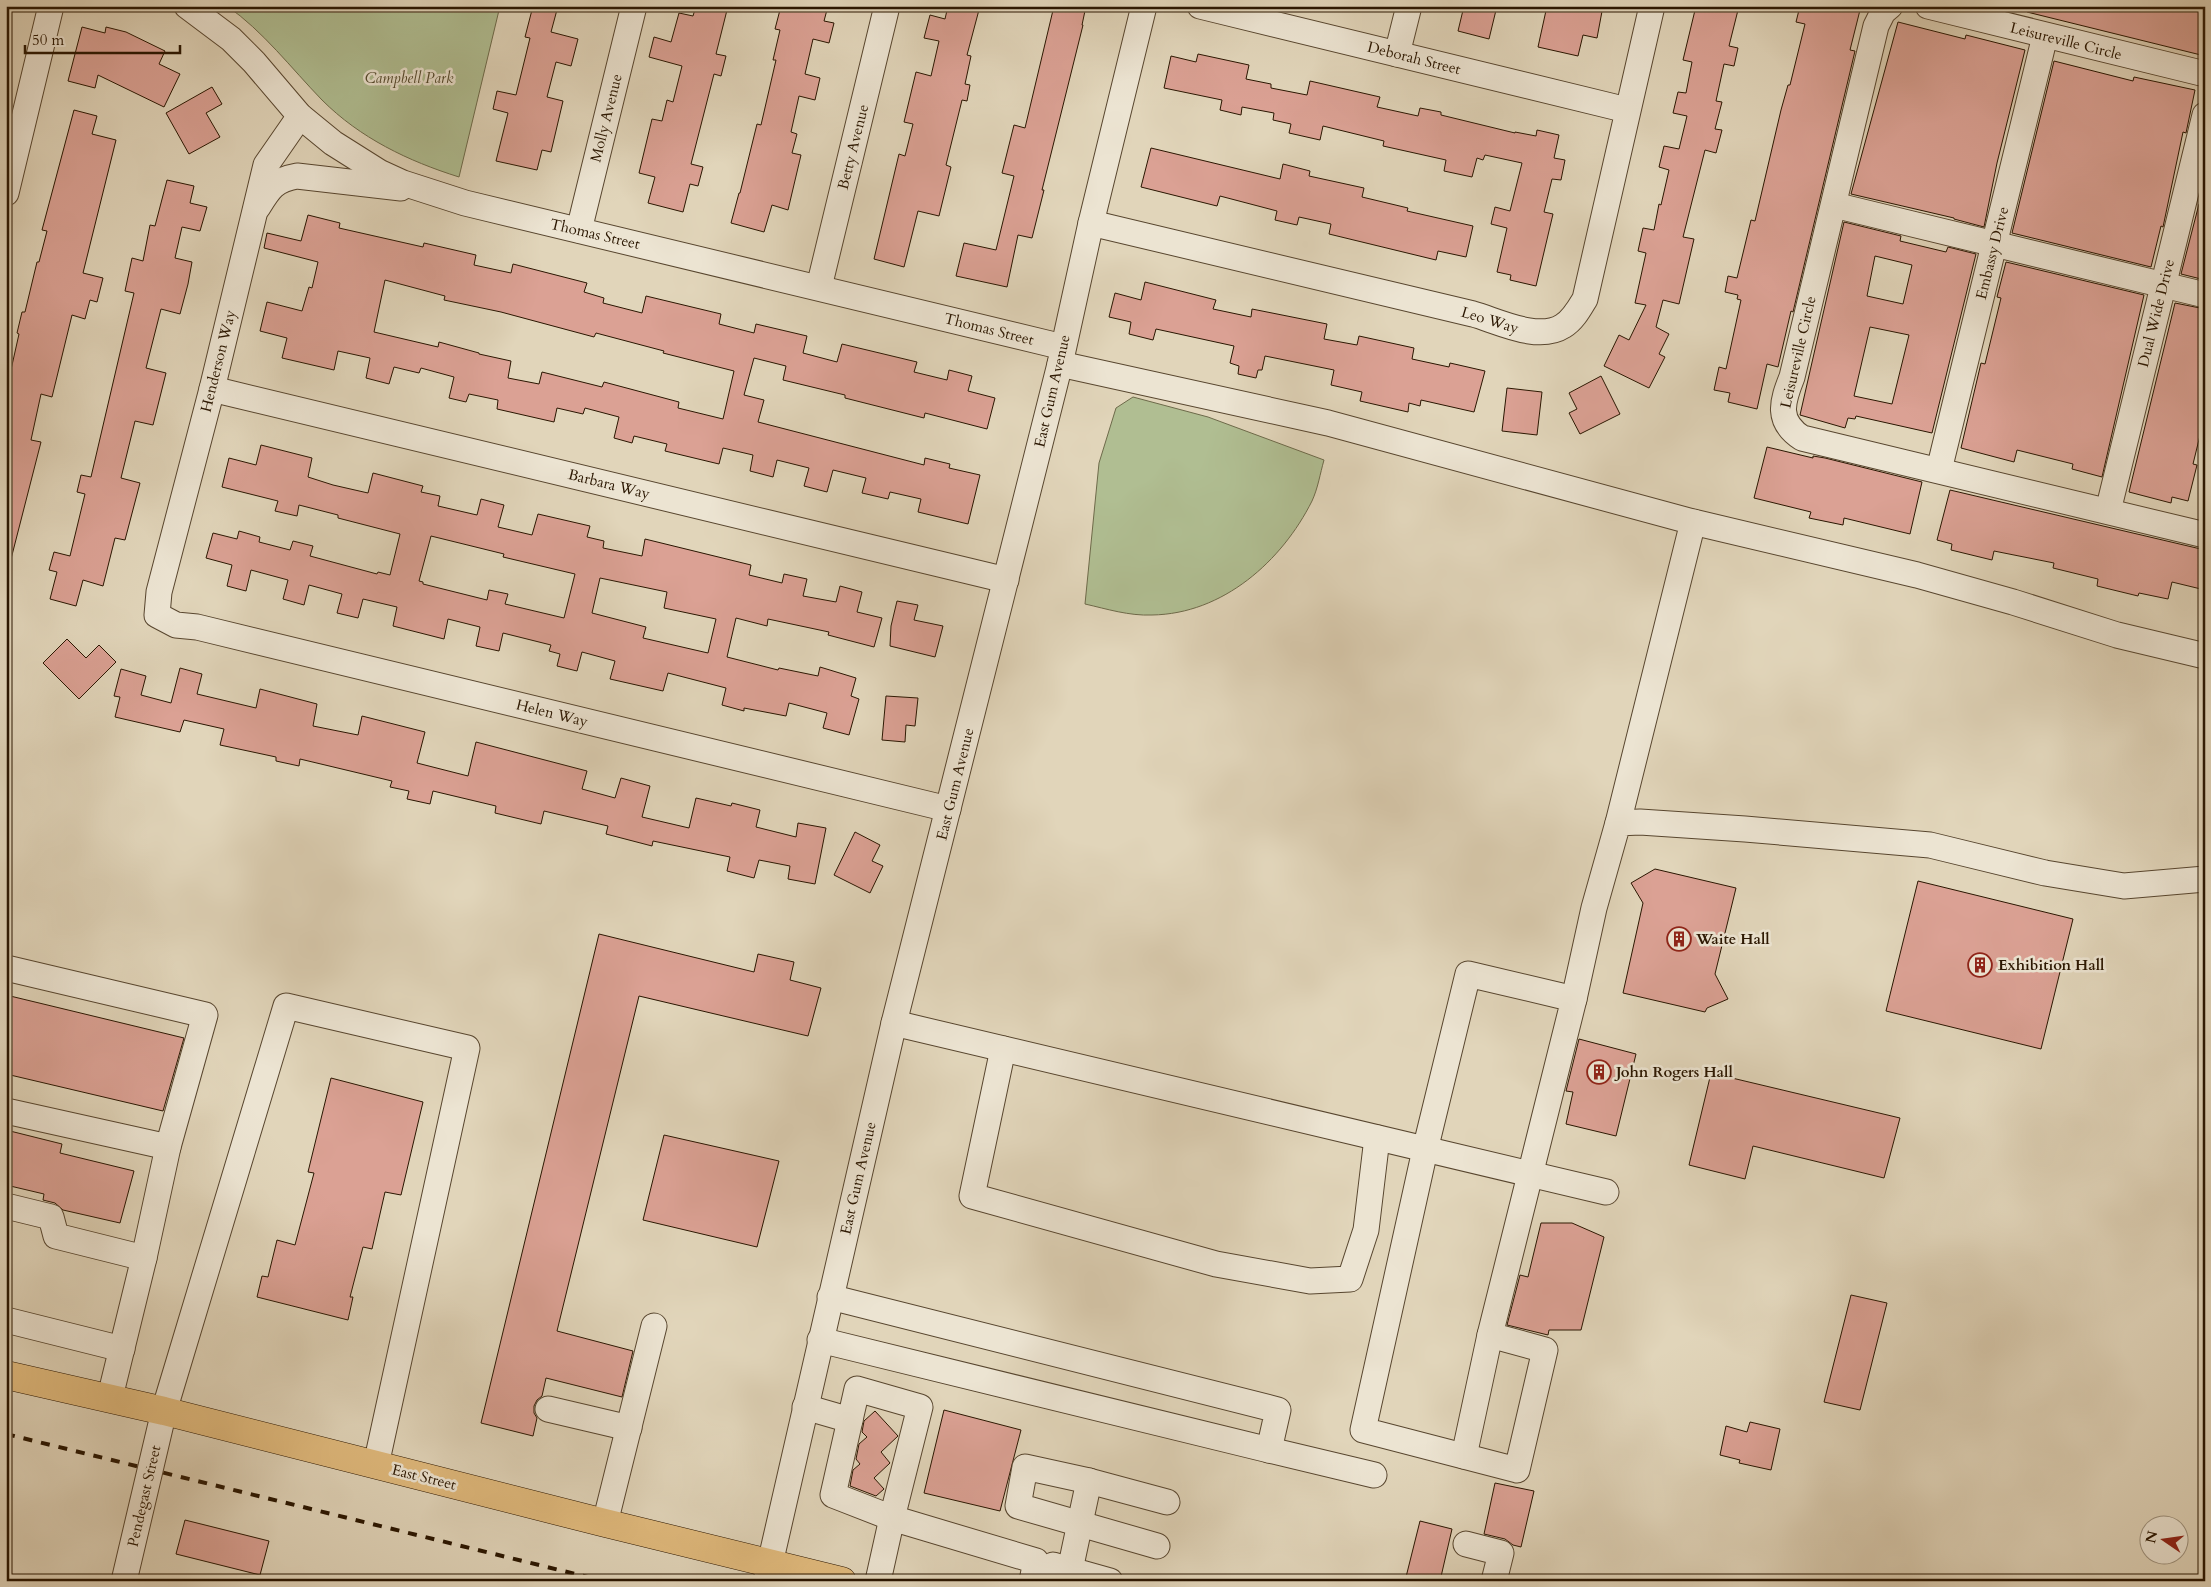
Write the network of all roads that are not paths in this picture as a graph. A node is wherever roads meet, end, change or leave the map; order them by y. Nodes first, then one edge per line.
1 (51, 6) edge
2 (187, 6) edge
3 (634, 6) edge
4 (887, 6) edge
5 (1144, 6) edge
6 (1200, 6) edge
7 (1409, 6) edge
8 (1652, 6) edge
9 (1890, 6) edge
10 (1928, 6) edge
11 (2045, 36) junction
12 (1397, 54) junction
13 (2205, 74) edge
14 (1627, 110) junction
15 (2205, 115) edge
16 (300, 116) junction
17 (421, 190) junction
18 (6, 193) edge
19 (1834, 204) junction
20 (254, 213) junction
21 (1091, 223) junction
22 (579, 230) junction
23 (1994, 244) junction
24 (2163, 285) junction
25 (819, 287) junction
26 (2205, 295) edge
27 (1062, 355) junction
28 (212, 389) junction
29 (1939, 470) junction
30 (2108, 511) junction
31 (1693, 522) junction
32 (2205, 535) edge
33 (1006, 580) junction
34 (157, 615) joint
35 (2205, 656) edge
36 (948, 809) junction
37 (1618, 823) junction
38 (2205, 879) edge
39 (6, 968) edge
40 (1574, 999) junction
41 (894, 1023) junction
42 (1003, 1049) junction
43 (6, 1111) edge
44 (1377, 1138) junction
45 (168, 1148) junction
46 (1425, 1150) junction
47 (1529, 1174) junction
48 (1606, 1192) dead end
49 (6, 1206) edge
50 (144, 1258) junction
51 (830, 1297) junction
52 (6, 1320) edge
53 (654, 1326) dead end
54 (1490, 1335) junction
55 (820, 1340) junction
56 (122, 1349) junction
57 (6, 1374) edge
58 (110, 1397) junction
59 (805, 1408) junction
60 (548, 1409) dead end
61 (164, 1411) junction
62 (850, 1420) junction
63 (629, 1428) junction
64 (1269, 1450) junction
65 (1464, 1456) junction
66 (376, 1465) junction
67 (1374, 1475) dead end
68 (1089, 1481) junction
69 (1167, 1502) dead end
70 (892, 1518) junction
71 (605, 1523) junction
72 (1080, 1526) junction
73 (1466, 1544) dead end
74 (1157, 1546) dead end
75 (1070, 1570) junction
76 (1034, 1571) edge
77 (768, 1572) edge
78 (124, 1581) edge
79 (842, 1581) edge
80 (878, 1581) edge
81 (1110, 1581) edge
82 (1494, 1581) edge

1 - 18 street
2 - 16 street, Thomas Street
3 - 22 street, Molly Avenue
4 - 25 street, Betty Avenue
5 - 21 street, East Gum Avenue
6 - 12 street, Deborah Street
7 - 12 street
8 - 14 street, Leo Way
9 - 19 street, Leisureville Circle
10 - 11 street, Leisureville Circle
11 - 13 street, Leisureville Circle
11 - 23 street, Embassy Drive
12 - 14 street, Deborah Street
14 - 21 street, Leo Way
15 - 24 street, Dual Wide Drive
16 - 17 street, Thomas Street
16 - 20 street, Henderson Way
17 - 20 street
17 - 22 street, Thomas Street
19 - 23 street
19 - 29 street, Leisureville Circle
20 - 28 street, Henderson Way
21 - 27 street, East Gum Avenue
22 - 25 street, Thomas Street
23 - 24 street
23 - 29 street, Embassy Drive
24 - 26 street
24 - 30 street, Dual Wide Drive
25 - 27 street, Thomas Street
27 - 31 street, Thomas Street
27 - 33 street, East Gum Avenue
28 - 33 street, Barbara Way
28 - 34 street, Henderson Way
29 - 30 street, Leisureville Circle
30 - 32 street, Leisureville Circle
31 - 35 street, Thomas Street
31 - 37 street
33 - 36 street, East Gum Avenue
34 - 36 street, Helen Way
36 - 41 street, East Gum Avenue
37 - 38 street
37 - 40 street
39 - 45 street
40 - 46 street
40 - 47 street
41 - 42 street
41 - 51 street, East Gum Avenue
42 - 44 street
42 - 44 street
43 - 45 street
44 - 46 street
45 - 50 street
46 - 47 street
46 - 65 street
47 - 48 street
47 - 54 street
49 - 50 street
50 - 56 street
51 - 55 street, East Gum Avenue
51 - 64 street
52 - 56 street
53 - 63 street
54 - 65 street
54 - 65 street
55 - 59 street, East Gum Avenue
55 - 64 street
56 - 58 street
57 - 58 main road, East Street
58 - 61 main road, East Street
59 - 62 street
59 - 77 street, East Gum Avenue
60 - 63 street
61 - 66 main road, East Street
61 - 66 street, Pendegast Street
61 - 78 street, Pendegast Street
62 - 70 street
62 - 70 street
63 - 71 street
64 - 67 street
66 - 71 main road, East Street
68 - 69 street
68 - 72 street
68 - 72 street
70 - 76 street
70 - 80 street
71 - 77 main road, East Street
72 - 74 street
72 - 75 street
73 - 82 street
75 - 76 street
75 - 81 street
77 - 79 main road, East Street

